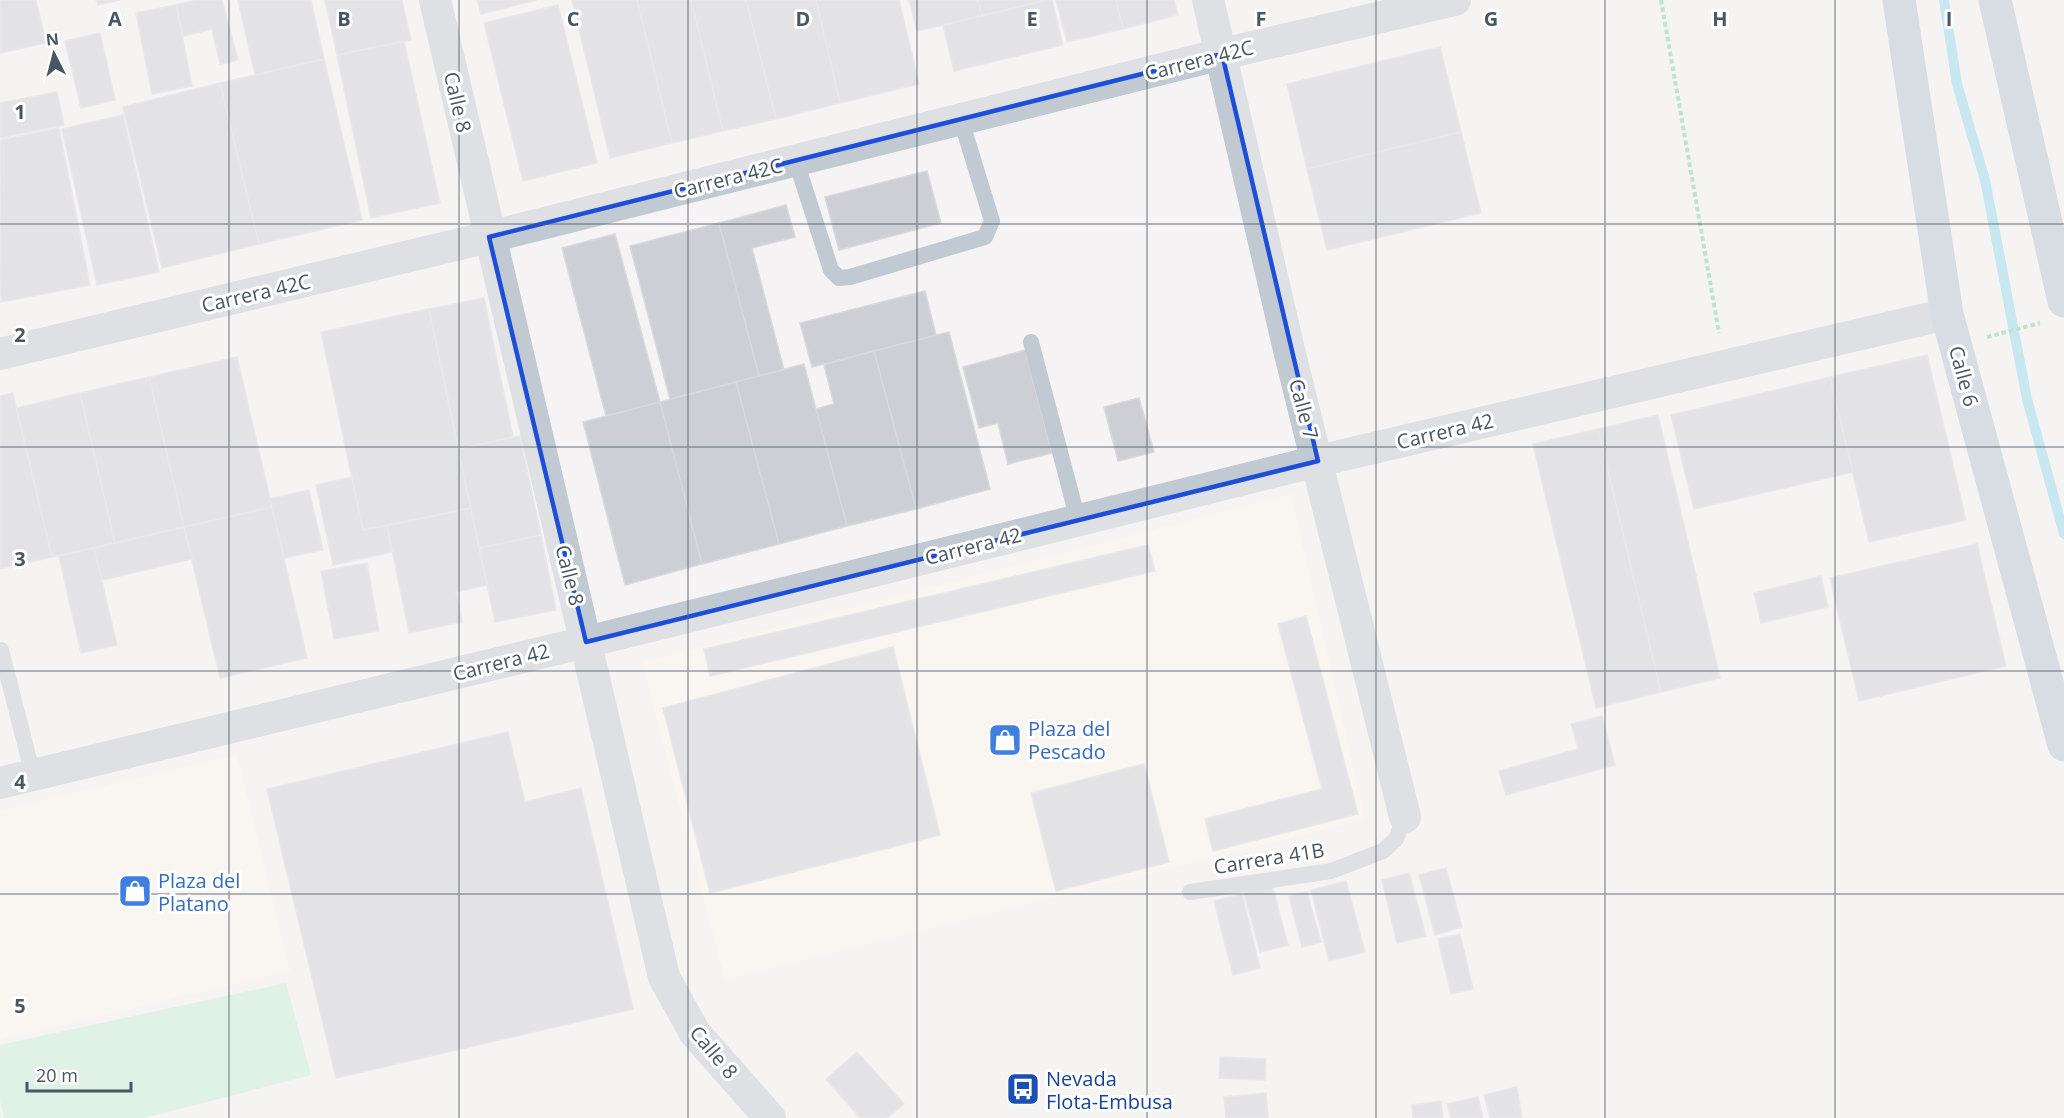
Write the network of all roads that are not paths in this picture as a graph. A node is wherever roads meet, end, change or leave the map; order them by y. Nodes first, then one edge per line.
1 (435, 0) edge
2 (1209, 0) edge
3 (1455, 0) edge
4 (1899, 0) edge
5 (1995, 0) edge
6 (1222, 54) junction
7 (961, 120) junction
8 (796, 161) junction
9 (489, 237) junction
10 (2062, 282) edge
11 (1947, 314) junction
12 (1030, 342) dead end
13 (0, 354) edge
14 (1318, 460) junction
15 (1078, 520) junction
16 (586, 642) junction
17 (1, 650) edge
18 (2064, 745) edge
19 (33, 775) junction
20 (0, 783) edge
21 (1405, 817) joint
22 (1190, 892) dead end
23 (770, 1118) edge

1 - 9 street, Calle 8
2 - 6 street, Calle 7
3 - 6 street, Carrera 42C
4 - 11 main road, Calle 6
5 - 10 main road
6 - 7 street, Carrera 42C
6 - 14 street, Calle 7
7 - 8 street, Carrera 42C
7 - 8 lane
8 - 9 street, Carrera 42C
9 - 13 street, Carrera 42C
9 - 16 street, Calle 8
11 - 14 street, Carrera 42
11 - 18 main road, Calle 6
12 - 15 lane
14 - 15 street, Carrera 42
14 - 21 street, Calle 7
15 - 16 street, Carrera 42
16 - 19 street, Carrera 42
16 - 23 street, Calle 8
17 - 19 lane
19 - 20 street, Carrera 42
21 - 22 lane, Carrera 41B

